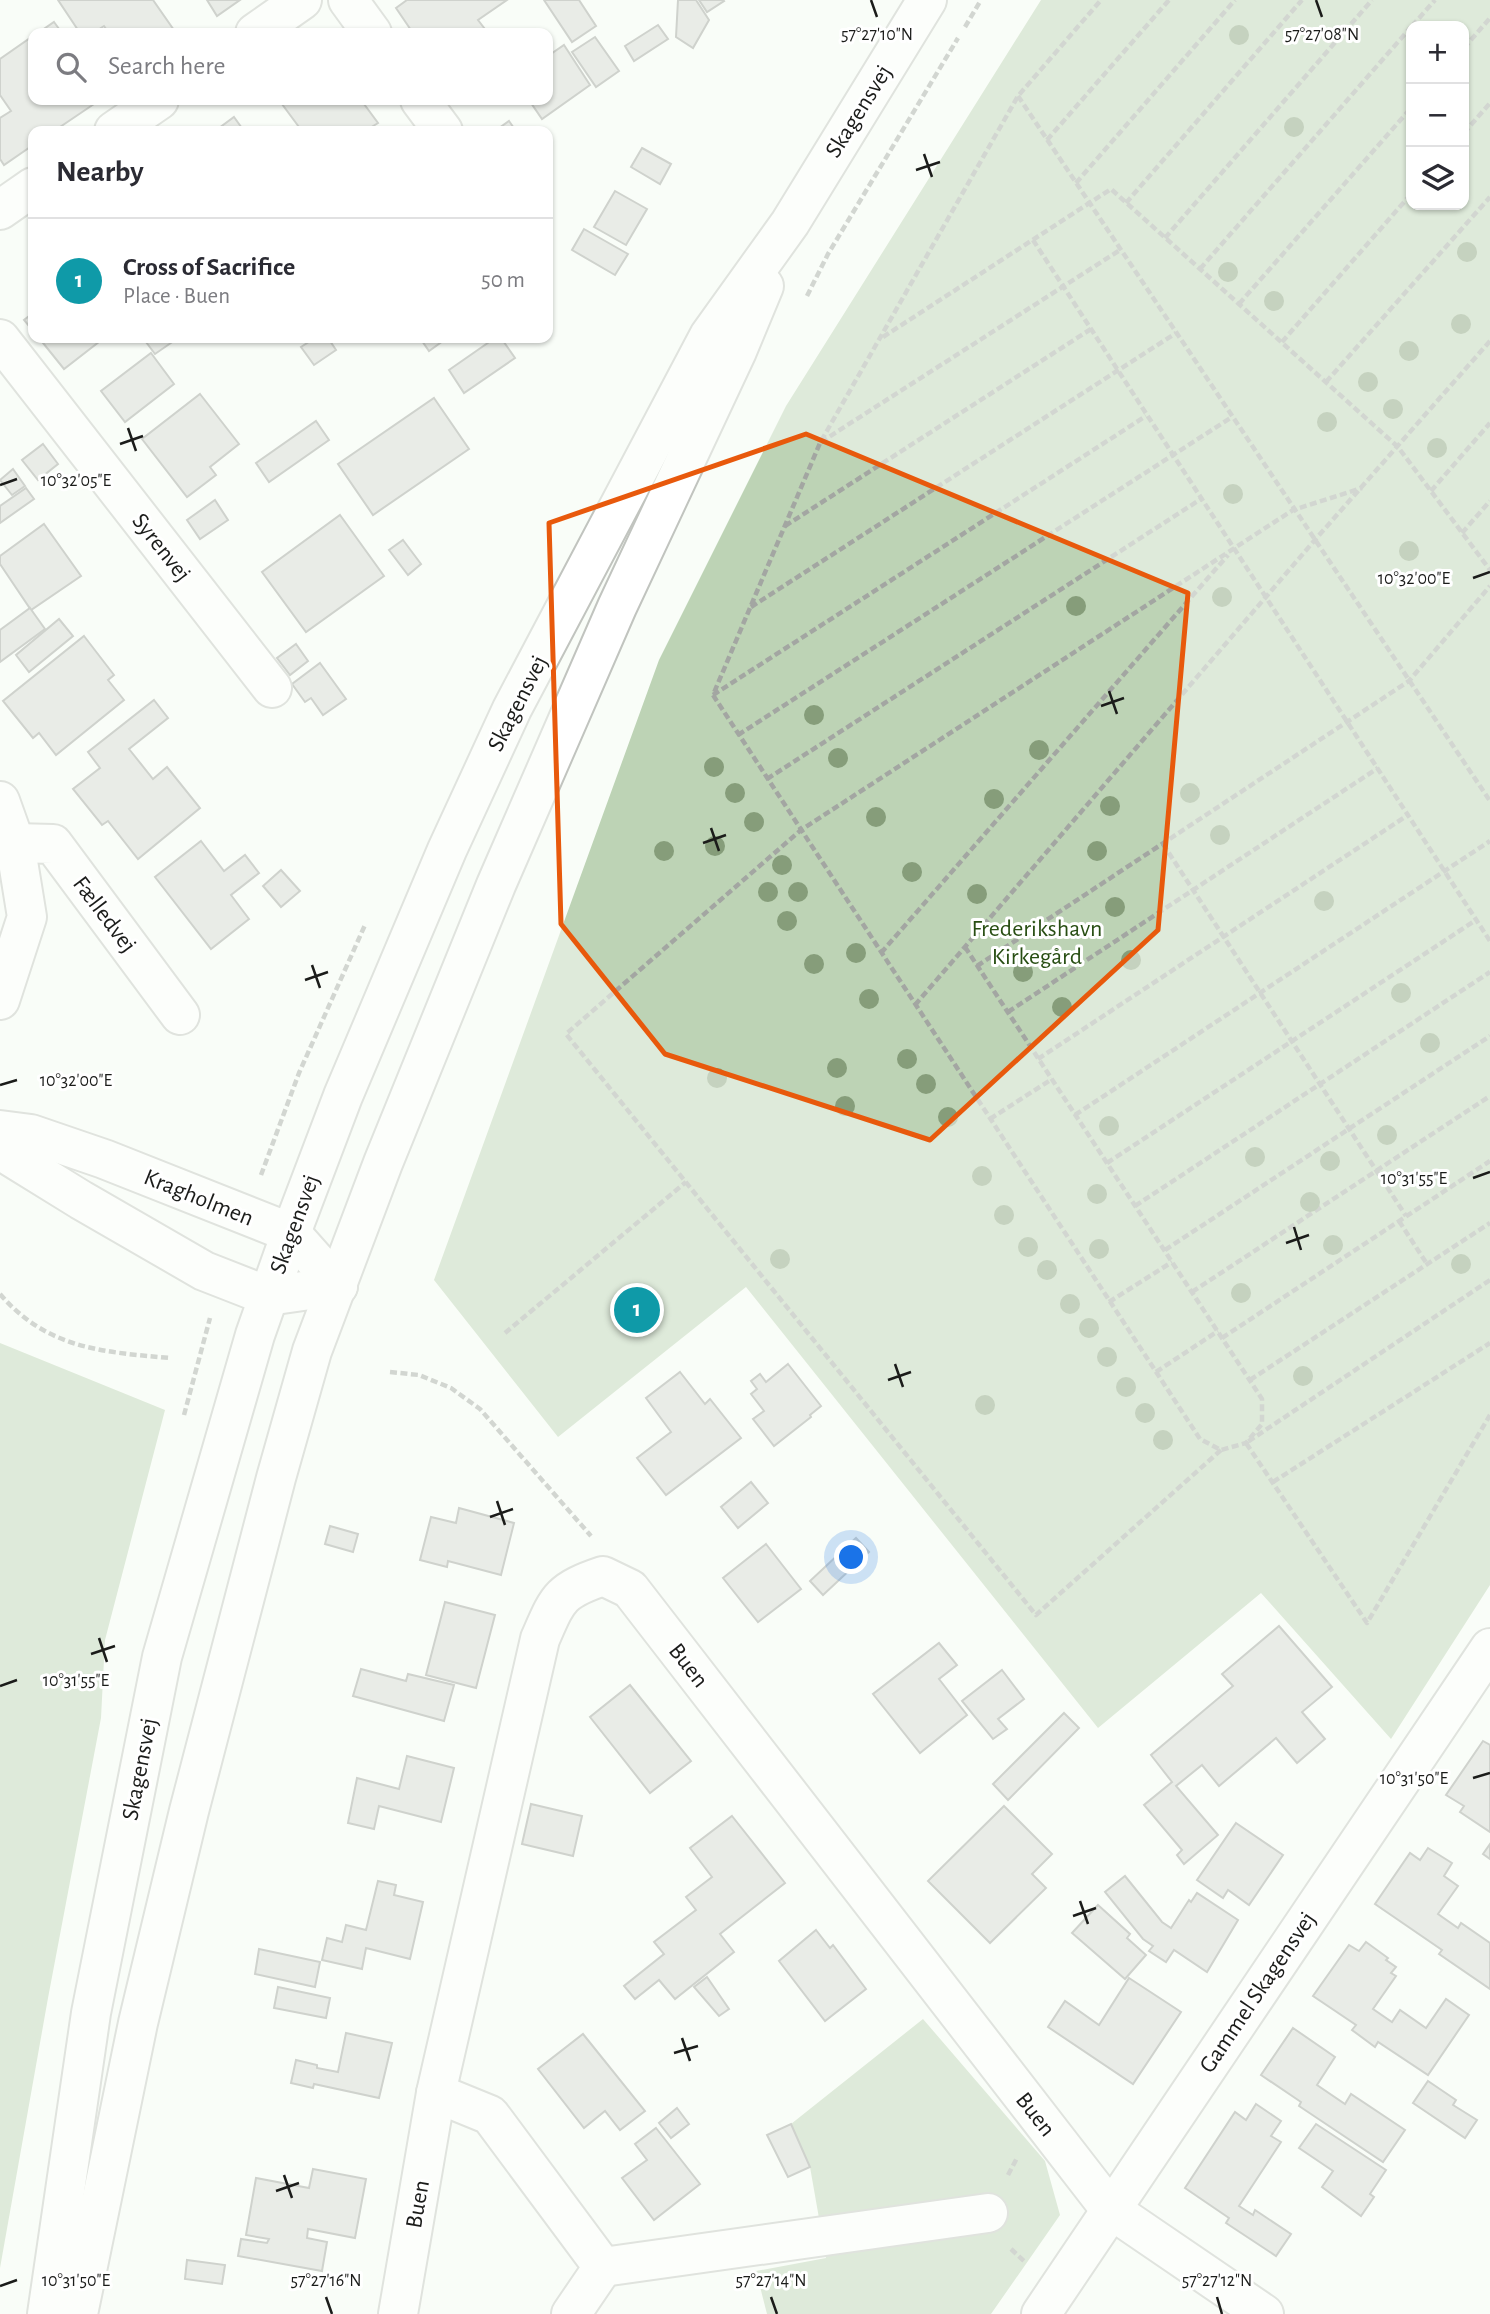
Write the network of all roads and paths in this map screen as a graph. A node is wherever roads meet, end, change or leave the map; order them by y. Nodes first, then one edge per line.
1 (302, 0) edge
2 (348, 0) edge
3 (927, 0) edge
4 (981, 0) edge
5 (1101, 0) edge
6 (1169, 0) edge
7 (1235, 0) edge
8 (1302, 0) edge
9 (1372, 0) edge
10 (1435, 0) edge
11 (1490, 18) edge
12 (1417, 21) edge
13 (261, 28) edge
14 (368, 28) edge
15 (1406, 34) edge
16 (1469, 42) edge
17 (1018, 96) junction
18 (1490, 103) edge
19 (152, 105) edge
20 (424, 105) edge
21 (1406, 114) edge
22 (121, 126) edge
23 (439, 126) edge
24 (1469, 128) edge
25 (1047, 140) junction
26 (1076, 183) junction
27 (28, 191) edge
28 (1490, 197) edge
29 (1406, 200) edge
30 (1126, 203) junction
31 (1089, 204) junction
32 (0, 211) edge
33 (790, 223) junction
34 (1165, 237) junction
35 (1033, 240) junction
36 (1119, 250) junction
37 (1200, 269) junction
38 (1062, 287) junction
39 (804, 303) dead end
40 (1239, 304) junction
41 (1091, 329) junction
42 (1175, 333) junction
43 (882, 337) junction
44 (0, 339) edge
45 (1490, 341) edge
46 (1282, 342) junction
47 (1117, 371) junction
48 (1326, 383) junction
49 (1146, 416) junction
50 (1232, 417) junction
51 (1490, 423) edge
52 (820, 443) junction
53 (1398, 447) junction
54 (1172, 456) junction
55 (1362, 488) junction
56 (1431, 491) junction
57 (1201, 499) junction
58 (1490, 501) edge
59 (1293, 510) junction
60 (784, 527) junction
61 (1462, 533) junction
62 (1314, 541) junction
63 (1233, 549) junction
64 (1490, 570) edge
65 (1490, 586) edge
66 (1266, 600) junction
67 (750, 608) junction
68 (1409, 681) junction
69 (272, 688) dead end
70 (713, 695) junction
71 (1346, 723) junction
72 (738, 735) junction
73 (1377, 768) junction
74 (767, 779) junction
75 (0, 801) edge
76 (1490, 801) edge
77 (1408, 816) junction
78 (801, 830) junction
79 (1490, 841) edge
80 (15, 843) junction
81 (1163, 844) junction
82 (1445, 871) junction
83 (1193, 890) junction
84 (1476, 920) junction
85 (1224, 937) junction
86 (1490, 941) edge
87 (965, 947) junction
88 (881, 953) junction
89 (977, 966) junction
90 (1490, 972) edge
91 (1261, 992) junction
92 (0, 1000) edge
93 (915, 1005) junction
94 (1008, 1012) junction
95 (180, 1015) dead end
96 (1490, 1036) edge
97 (1292, 1041) junction
98 (1038, 1059) junction
99 (1052, 1079) junction
100 (1320, 1084) junction
101 (1490, 1096) edge
102 (1075, 1115) junction
103 (990, 1119) junction
104 (1349, 1129) junction
105 (0, 1130) edge
106 (0, 1150) edge
107 (1490, 1161) edge
108 (1107, 1163) junction
109 (1377, 1171) junction
110 (686, 1182) junction
111 (1135, 1206) junction
112 (1406, 1216) junction
113 (1399, 1221) junction
114 (1490, 1223) edge
115 (291, 1233) junction
116 (1165, 1250) junction
117 (1172, 1262) junction
118 (1427, 1264) junction
119 (1490, 1280) edge
120 (338, 1286) junction
121 (1192, 1292) junction
122 (0, 1294) edge
123 (268, 1296) junction
124 (1109, 1302) junction
125 (1218, 1331) junction
126 (505, 1333) dead end
127 (1222, 1338) junction
128 (1490, 1343) edge
129 (170, 1359) dead end
130 (390, 1372) dead end
131 (1156, 1373) junction
132 (1250, 1380) junction
133 (1490, 1415) edge
134 (1246, 1443) junction
135 (1221, 1450) junction
136 (1273, 1482) junction
137 (603, 1576) junction
138 (1485, 1667) edge
139 (436, 2093) junction
140 (1110, 2209) junction
141 (988, 2213) dead end
142 (603, 2267) junction
143 (47, 2314) edge
144 (78, 2314) edge
145 (398, 2314) edge
146 (570, 2314) edge
147 (1041, 2314) edge
148 (1264, 2314) edge

1 - 13 street
2 - 14 street
3 - 33 street, Skagensvej
4 - 39 path
5 - 17 path
6 - 25 path
7 - 26 path
8 - 30 path
9 - 34 path
10 - 12 path
11 - 16 path
15 - 37 path
17 - 25 path
17 - 43 path
18 - 24 path
19 - 22 street
20 - 23 street
21 - 40 path
25 - 26 path
26 - 31 path
27 - 32 street
28 - 48 path
29 - 46 path
30 - 31 path
30 - 34 path
31 - 35 path
31 - 36 path
33 - 115 street, Skagensvej
33 - 120 street, Skagensvej
34 - 37 path
35 - 38 path
35 - 43 path
36 - 38 path
36 - 42 path
37 - 40 path
38 - 41 path
38 - 52 path
40 - 46 path
41 - 47 path
41 - 60 path
42 - 47 path
42 - 50 path
43 - 52 path
44 - 69 street, Syrenvej
45 - 53 path
46 - 48 path
47 - 49 path
47 - 67 path
48 - 53 path
49 - 54 path
49 - 70 path
50 - 54 path
50 - 59 path
51 - 56 path
52 - 60 path
53 - 55 path
53 - 56 path
54 - 57 path
54 - 72 path
55 - 59 path
55 - 62 path
56 - 61 path
57 - 63 path
57 - 74 path
58 - 61 path
59 - 62 path
59 - 63 path
60 - 67 path
61 - 64 path
62 - 66 path
62 - 68 path
63 - 66 path
63 - 78 path
63 - 88 path
65 - 68 path
66 - 71 path
66 - 87 path
67 - 70 path
68 - 71 path
68 - 76 path
70 - 72 path
71 - 73 path
71 - 81 path
72 - 74 path
73 - 77 path
73 - 83 path
74 - 78 path
75 - 80 street
77 - 82 path
77 - 85 path
78 - 88 path
78 - 110 path
79 - 82 path
80 - 92 street
80 - 95 street, Fælledvej
81 - 83 path
81 - 89 path
82 - 84 path
82 - 91 path
83 - 85 path
83 - 94 path
84 - 86 path
84 - 97 path
85 - 91 path
85 - 98 path
87 - 89 path
87 - 93 path
88 - 93 path
89 - 94 path
90 - 100 path
91 - 97 path
91 - 102 path
93 - 103 path
94 - 98 path
96 - 104 path
97 - 100 path
97 - 108 path
98 - 99 path
99 - 102 path
99 - 103 path
100 - 104 path
100 - 111 path
101 - 109 path
102 - 108 path
103 - 124 path
104 - 109 path
104 - 116 path
105 - 115 street, Kragholmen
106 - 123 street
107 - 112 path
108 - 111 path
109 - 112 path
109 - 121 path
110 - 126 path
110 - 135 path
111 - 116 path
112 - 113 path
113 - 118 path
113 - 127 path
114 - 118 path
115 - 120 street, Kragholmen
115 - 123 street, Skagensvej
116 - 117 path
117 - 121 path
117 - 124 path
118 - 132 path
119 - 134 path
120 - 123 street
120 - 144 street, Skagensvej
121 - 125 path
122 - 129 path
123 - 143 street, Skagensvej
124 - 131 path
125 - 127 path
125 - 131 path
127 - 132 path
128 - 136 path
130 - 137 path
131 - 135 path
132 - 134 path
133 - 136 path
134 - 135 path
134 - 136 path
137 - 139 street, Buen
137 - 140 street, Buen
138 - 140 street, Gammel Skagensvej
139 - 142 street
139 - 145 street, Buen
140 - 147 street, Gammel Skagensvej
140 - 148 street, Buen
141 - 142 street
142 - 146 street

